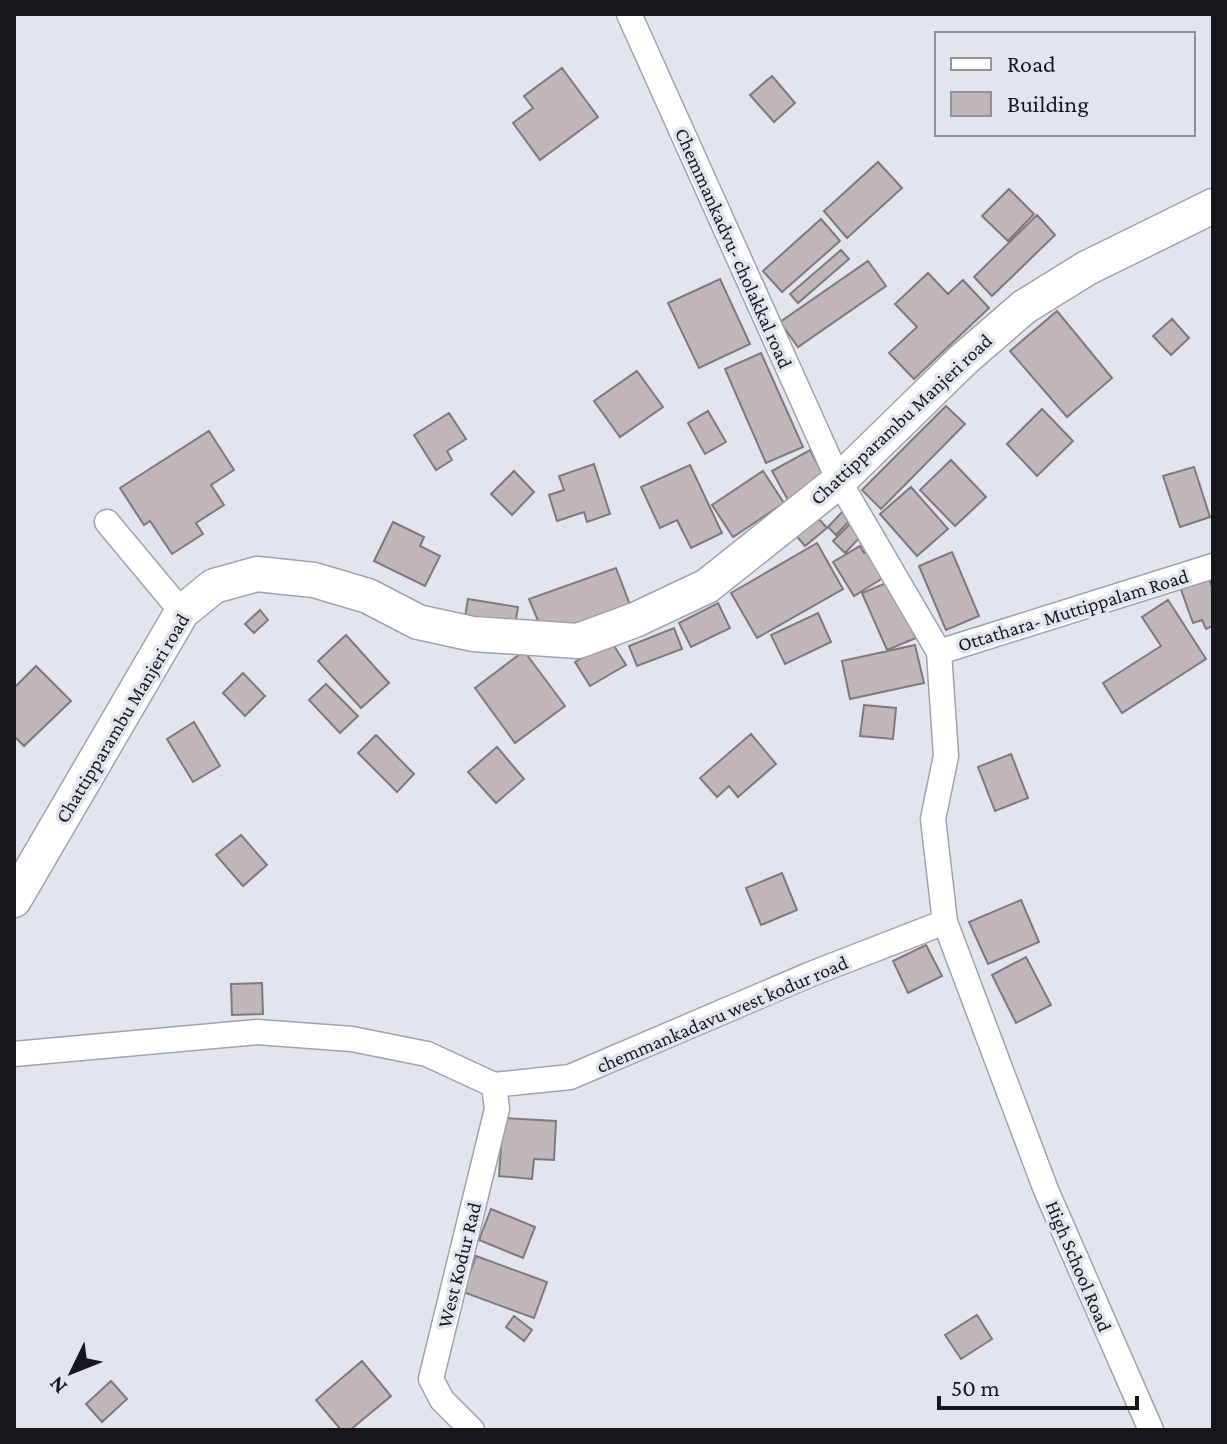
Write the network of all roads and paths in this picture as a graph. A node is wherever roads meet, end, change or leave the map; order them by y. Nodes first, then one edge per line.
1 (629, 14) edge
2 (1213, 206) edge
3 (839, 481) junction
4 (107, 522) dead end
5 (1213, 566) edge
6 (182, 612) junction
7 (939, 652) junction
8 (14, 900) edge
9 (945, 922) junction
10 (14, 1054) edge
11 (494, 1085) junction
12 (472, 1430) edge
13 (1151, 1430) edge

1 - 3 street, Chemmankadvu- cholakkal road
2 - 3 main road, Chattipparambu Manjeri road
3 - 6 main road, Chattipparambu Manjeri road
3 - 7 street, Ottathara- Muttippalam Road
4 - 6 street
5 - 7 street, Ottathara- Muttippalam Road
6 - 8 main road, Chattipparambu Manjeri road
7 - 9 street, High School Road
9 - 11 street, chemmankadavu west kodur road
9 - 13 street, High School Road
10 - 11 street
11 - 12 street, West Kodur Rad

